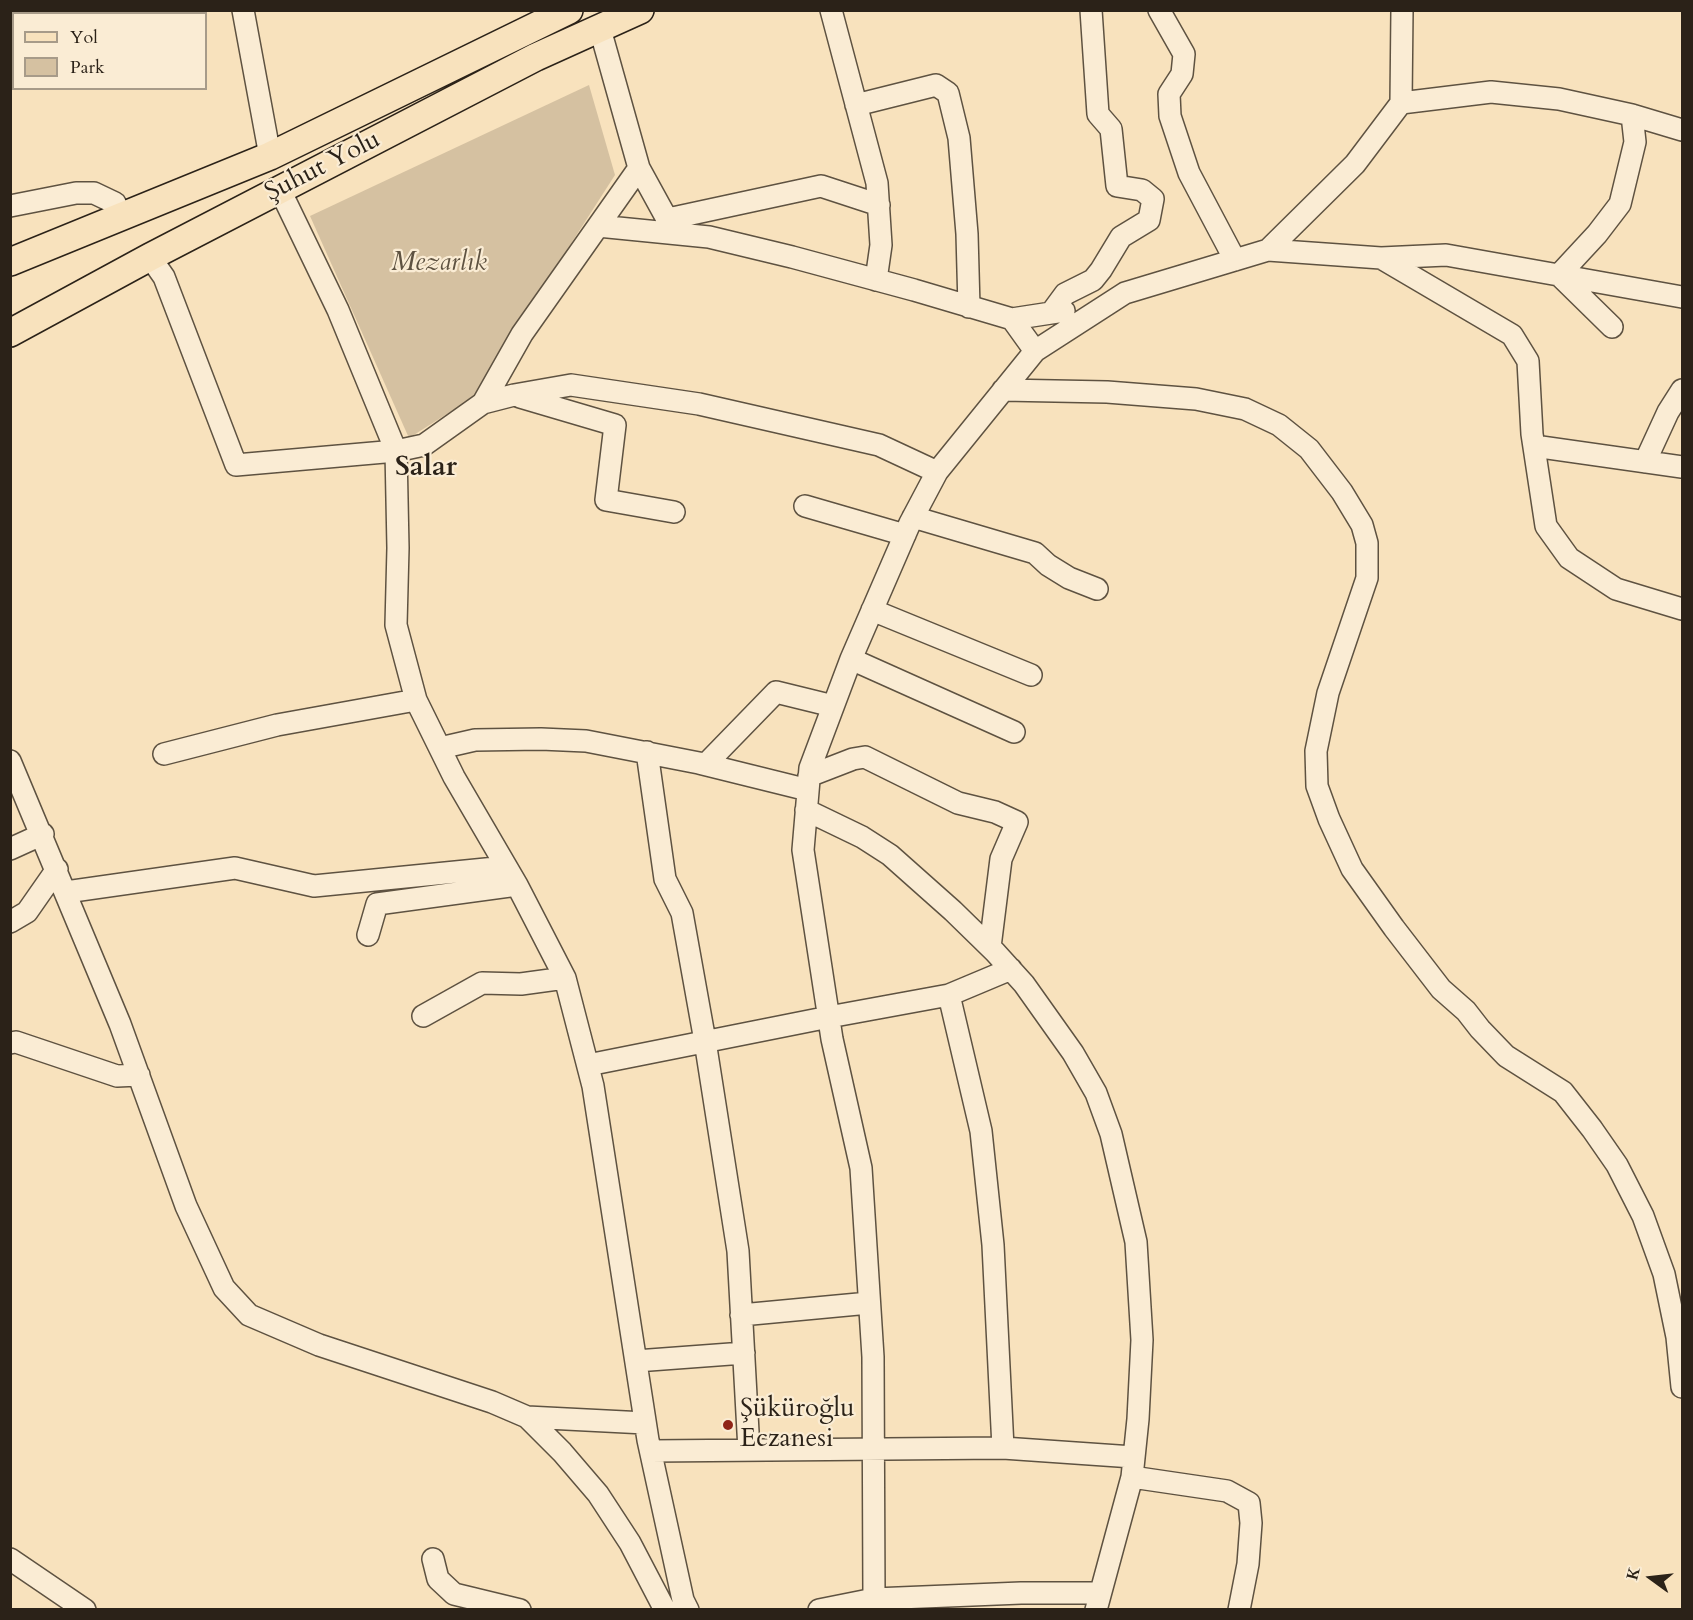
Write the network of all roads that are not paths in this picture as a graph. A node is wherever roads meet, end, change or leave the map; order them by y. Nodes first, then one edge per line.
1 (243, 10) edge
2 (569, 10) edge
3 (640, 10) edge
4 (831, 10) edge
5 (1091, 10) edge
6 (1159, 10) edge
7 (1402, 10) edge
8 (600, 29) junction
9 (1401, 103) junction
10 (856, 105) junction
11 (1632, 115) junction
12 (1683, 130) edge
13 (270, 156) junction
14 (639, 168) junction
15 (280, 190) junction
16 (879, 205) junction
17 (10, 206) edge
18 (120, 217) junction
19 (598, 226) junction
20 (671, 226) junction
21 (1269, 250) junction
22 (150, 257) junction
23 (1381, 258) junction
24 (1235, 260) junction
25 (10, 262) edge
26 (1559, 275) junction
27 (876, 280) junction
28 (1683, 297) edge
29 (1109, 303) junction
30 (969, 307) junction
31 (1051, 313) junction
32 (1012, 320) junction
33 (1612, 327) dead end
34 (10, 333) edge
35 (1035, 351) junction
36 (1003, 390) junction
37 (1683, 390) edge
38 (514, 395) junction
39 (483, 403) junction
40 (1534, 446) junction
41 (396, 451) junction
42 (1645, 462) junction
43 (1683, 467) edge
44 (937, 472) junction
45 (805, 506) dead end
46 (674, 512) dead end
47 (909, 526) junction
48 (1097, 589) dead end
49 (1683, 609) edge
50 (872, 610) junction
51 (851, 659) junction
52 (1031, 675) dead end
53 (416, 700) junction
54 (834, 706) junction
55 (1014, 732) dead end
56 (440, 748) junction
57 (647, 752) junction
58 (164, 754) dead end
59 (10, 761) edge
60 (706, 764) junction
61 (808, 792) junction
62 (43, 834) junction
63 (10, 849) edge
64 (57, 869) junction
65 (512, 876) junction
66 (66, 892) junction
67 (10, 922) edge
68 (368, 935) dead end
69 (990, 947) junction
70 (1011, 969) junction
71 (565, 978) junction
72 (949, 995) junction
73 (423, 1017) dead end
74 (829, 1017) junction
75 (705, 1041) junction
76 (10, 1043) edge
77 (588, 1065) junction
78 (139, 1075) junction
79 (869, 1303) junction
80 (741, 1315) junction
81 (744, 1353) junction
82 (636, 1361) junction
83 (1683, 1387) edge
84 (527, 1417) junction
85 (645, 1423) junction
86 (872, 1448) junction
87 (1003, 1448) junction
88 (749, 1450) junction
89 (651, 1451) junction
90 (1132, 1467) junction
91 (10, 1559) edge
92 (433, 1559) dead end
93 (874, 1599) junction
94 (1022, 1601) edge
95 (1098, 1601) edge
96 (85, 1610) edge
97 (520, 1610) edge
98 (665, 1610) edge
99 (688, 1610) edge
100 (819, 1610) edge
101 (1239, 1610) edge

1 - 13 street
2 - 13 main road
3 - 8 main road, Şuhut Yolu
4 - 10 street
5 - 31 street
6 - 24 street
7 - 9 street
8 - 14 street
8 - 15 main road, Şuhut Yolu
9 - 11 street
9 - 21 street
10 - 16 street
10 - 30 street
11 - 12 street
11 - 26 street
13 - 18 main road
14 - 19 street
14 - 20 street
15 - 22 main road, Şuhut Yolu
15 - 41 street
16 - 20 street
16 - 27 street
17 - 18 street
18 - 25 main road
19 - 20 street
19 - 39 street
20 - 27 street
21 - 23 street
21 - 24 street
22 - 34 main road, Şuhut Yolu
22 - 41 street
23 - 26 street
23 - 40 street
24 - 29 street
26 - 28 street
26 - 33 street
27 - 30 street
29 - 31 street
29 - 35 street
30 - 32 street
31 - 32 street
32 - 35 street
35 - 36 street
36 - 44 street
36 - 83 street
37 - 42 street
38 - 39 street
38 - 44 street
38 - 46 street
39 - 41 street
40 - 42 street
40 - 49 street
41 - 53 street
42 - 43 street
44 - 47 street
45 - 47 street
47 - 48 street
47 - 50 street
50 - 51 street
50 - 52 street
51 - 54 street
51 - 55 street
53 - 56 street
53 - 58 street
54 - 60 street
54 - 61 street
56 - 57 street
56 - 65 street
57 - 60 street
57 - 75 street
59 - 62 street
60 - 61 street
61 - 69 street
61 - 69 street
61 - 74 street
62 - 63 street
62 - 64 street
64 - 66 street
64 - 67 street
65 - 66 street
65 - 68 street
65 - 71 street
66 - 78 street
69 - 70 street
70 - 72 street
70 - 90 street
71 - 73 street
71 - 77 street
72 - 74 street
72 - 87 street
74 - 75 street
74 - 79 street
75 - 77 street
75 - 80 street
76 - 78 street
77 - 82 street
78 - 84 street
79 - 80 street
79 - 86 street
80 - 81 street
81 - 82 street
81 - 88 street
82 - 85 street
84 - 85 street
84 - 98 street
85 - 89 street
86 - 87 street
86 - 88 street
86 - 93 street
87 - 90 street
88 - 89 street
89 - 99 street
90 - 95 street
90 - 101 street
91 - 96 street
92 - 97 street
93 - 94 street
93 - 100 street
94 - 95 street

